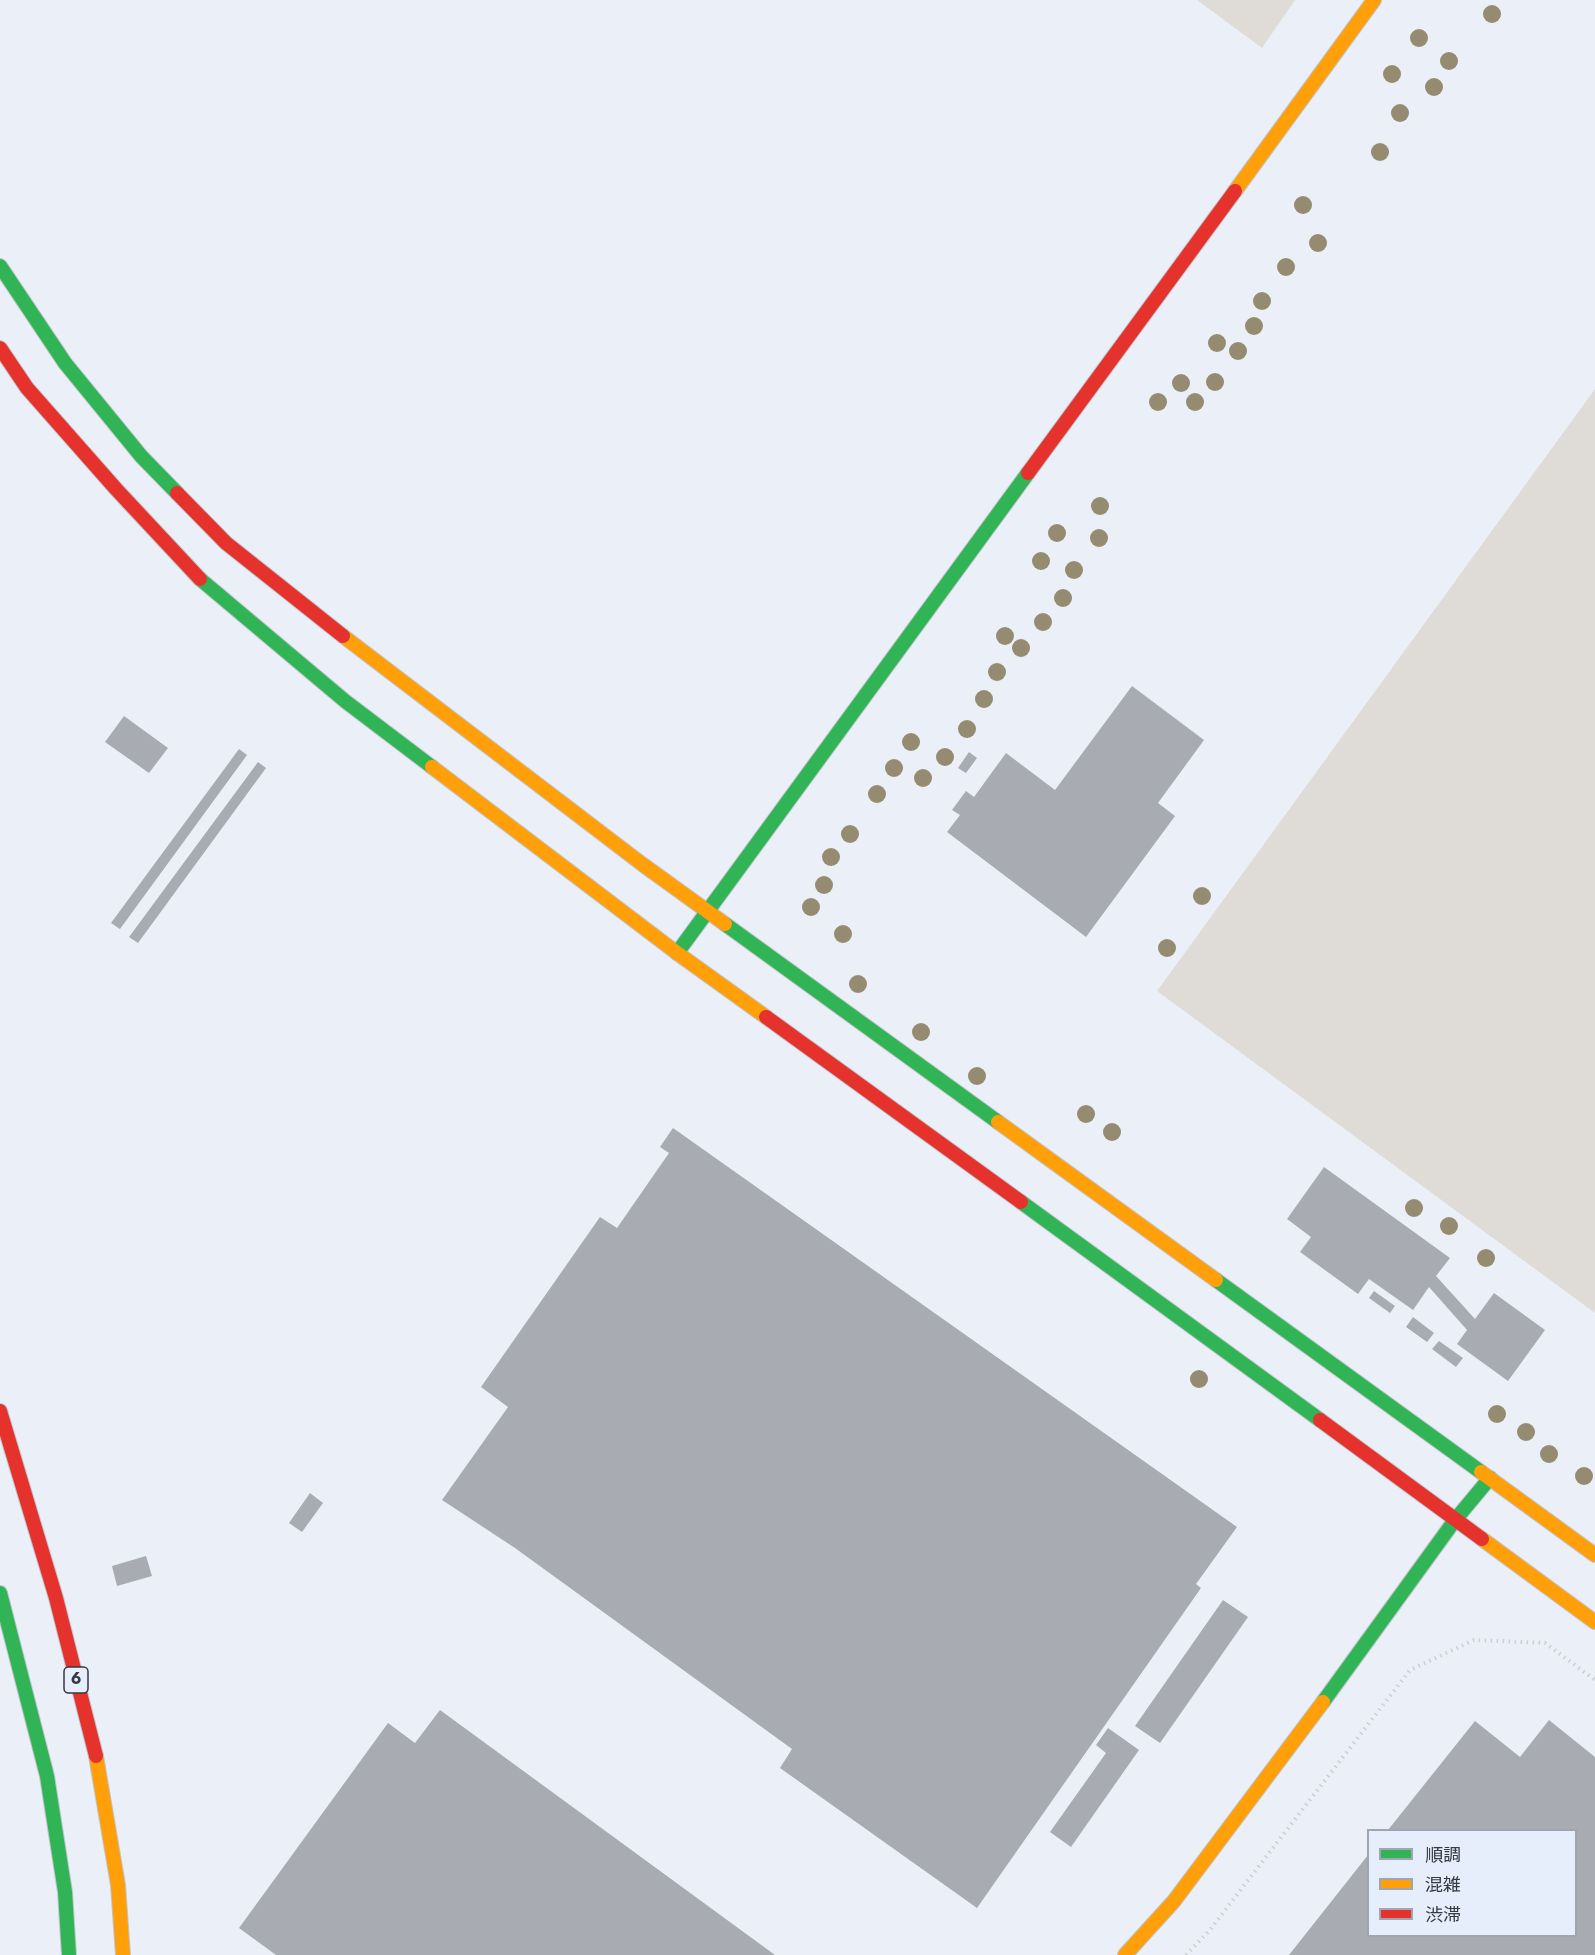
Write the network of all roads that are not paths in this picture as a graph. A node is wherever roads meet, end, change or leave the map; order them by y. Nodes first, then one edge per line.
1 (1374, 0) edge
2 (0, 266) edge
3 (0, 348) edge
4 (708, 912) junction
5 (677, 953) junction
6 (0, 1411) edge
7 (1490, 1478) junction
8 (1455, 1520) junction
9 (1595, 1556) edge
10 (0, 1593) edge
11 (1595, 1622) edge
12 (69, 1955) edge
13 (123, 1955) edge
14 (1125, 1955) edge

1 - 4 main road
2 - 4 main road
3 - 5 main road
4 - 5 main road
4 - 7 main road
5 - 8 main road
6 - 13 main road, 6
7 - 8 main road
7 - 9 main road
8 - 11 main road
8 - 14 main road
10 - 12 main road

